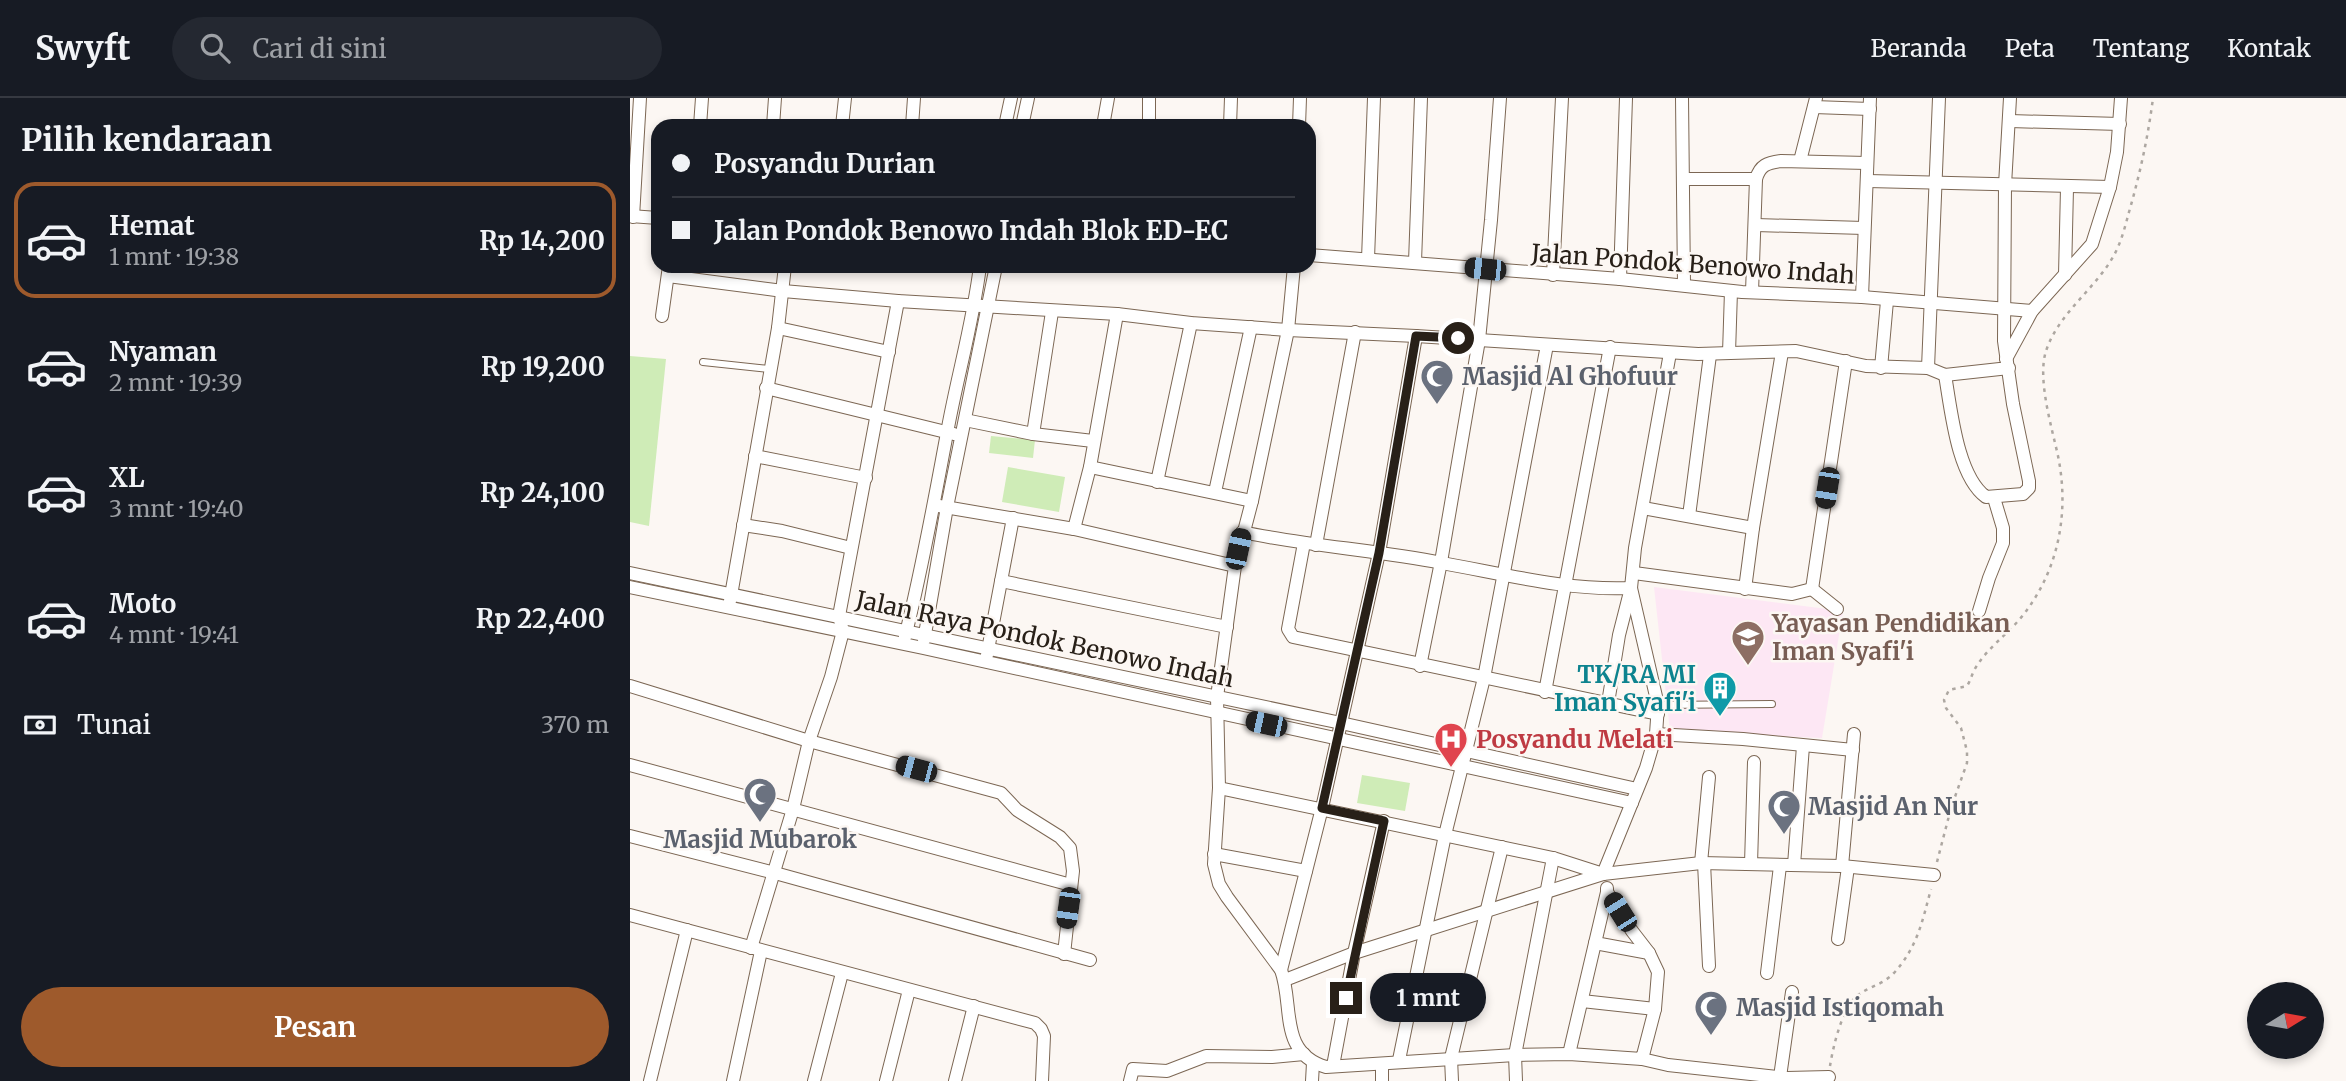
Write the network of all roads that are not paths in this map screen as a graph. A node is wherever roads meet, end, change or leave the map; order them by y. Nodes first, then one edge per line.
1 (640, 98) edge
2 (702, 98) edge
3 (775, 98) edge
4 (845, 98) edge
5 (914, 98) edge
6 (1011, 98) edge
7 (1028, 98) edge
8 (1108, 98) edge
9 (1149, 98) edge
10 (1231, 98) edge
11 (1300, 98) edge
12 (1374, 98) edge
13 (1421, 98) edge
14 (1500, 98) edge
15 (1562, 98) edge
16 (1626, 98) edge
17 (1682, 98) edge
18 (1939, 98) edge
19 (2010, 98) edge
20 (2121, 98) edge
21 (1815, 102) edge
22 (1870, 103) edge
23 (700, 119) edge
24 (774, 119) edge
25 (843, 119) edge
26 (912, 119) edge
27 (1006, 119) edge
28 (1024, 119) edge
29 (1104, 119) edge
30 (1149, 119) edge
31 (1230, 119) edge
32 (1299, 119) edge
33 (2010, 121) junction
34 (2120, 124) junction
35 (1800, 161) junction
36 (1867, 163) junction
37 (1683, 179) junction
38 (1756, 179) junction
39 (1868, 181) junction
40 (1935, 182) junction
41 (2005, 185) junction
42 (2110, 187) junction
43 (2067, 188) junction
44 (631, 217) edge
45 (651, 218) edge
46 (1756, 225) junction
47 (1864, 228) junction
48 (1316, 255) edge
49 (1368, 259) junction
50 (1415, 262) junction
51 (1485, 269) junction
52 (668, 273) edge
53 (680, 273) edge
54 (784, 273) edge
55 (980, 273) edge
56 (994, 273) edge
57 (1293, 273) edge
58 (1553, 275) junction
59 (2064, 275) junction
60 (1620, 279) junction
61 (1684, 285) junction
62 (1731, 290) junction
63 (783, 291) junction
64 (1752, 292) junction
65 (1862, 298) junction
66 (898, 301) junction
67 (1887, 301) junction
68 (1931, 304) junction
69 (982, 306) junction
70 (2004, 308) junction
71 (2032, 311) junction
72 (1052, 312) junction
73 (1116, 314) junction
74 (663, 316) dead end
75 (1191, 323) junction
76 (1251, 327) junction
77 (778, 328) junction
78 (1288, 330) junction
79 (1355, 332) junction
80 (1416, 336) junction
81 (1479, 340) junction
82 (1547, 345) junction
83 (1610, 347) junction
84 (889, 352) junction
85 (1670, 352) junction
86 (1782, 352) junction
87 (1729, 353) junction
88 (1710, 355) junction
89 (1846, 361) junction
90 (704, 362) dead end
91 (2007, 364) junction
92 (1881, 368) junction
93 (1928, 368) junction
94 (769, 369) junction
95 (1945, 375) junction
96 (766, 388) junction
97 (877, 416) junction
98 (965, 420) junction
99 (947, 433) junction
100 (1032, 434) junction
101 (961, 436) junction
102 (1093, 441) junction
103 (755, 456) junction
104 (1090, 467) junction
105 (866, 478) junction
106 (1157, 482) junction
107 (1216, 492) junction
108 (1994, 498) junction
109 (1252, 501) junction
110 (941, 506) junction
111 (1643, 508) junction
112 (1689, 516) junction
113 (1013, 518) junction
114 (743, 525) junction
115 (1753, 528) junction
116 (1074, 530) junction
117 (1242, 532) junction
118 (1310, 544) junction
119 (850, 548) junction
120 (1379, 553) junction
121 (1441, 562) junction
122 (1235, 566) junction
123 (630, 573) edge
124 (1634, 573) junction
125 (1504, 575) junction
126 (1001, 581) junction
127 (1566, 584) junction
128 (630, 587) edge
129 (1631, 588) junction
130 (1745, 589) junction
131 (1812, 589) junction
132 (732, 594) junction
133 (728, 608) junction
134 (1837, 609) dead end
135 (1979, 611) dead end
136 (839, 616) junction
137 (1227, 627) junction
138 (843, 631) junction
139 (905, 638) junction
140 (924, 641) junction
141 (989, 649) junction
142 (1357, 652) junction
143 (985, 663) junction
144 (1420, 666) junction
145 (1484, 678) junction
146 (630, 686) edge
147 (1545, 692) junction
148 (1217, 697) junction
149 (1608, 703) junction
150 (1772, 704) dead end
151 (1658, 709) junction
152 (1219, 714) junction
153 (1342, 723) junction
154 (1656, 734) junction
155 (1854, 734) dead end
156 (1337, 738) junction
157 (810, 741) junction
158 (1803, 746) junction
159 (1853, 750) junction
160 (1465, 751) junction
161 (1754, 762) dead end
162 (630, 765) edge
163 (1462, 765) junction
164 (1709, 777) dead end
165 (1219, 788) junction
166 (1637, 789) junction
167 (1632, 803) junction
168 (1322, 808) junction
169 (793, 809) junction
170 (1384, 821) junction
171 (1445, 835) junction
172 (630, 836) edge
173 (1502, 848) junction
174 (1214, 854) junction
175 (1553, 858) junction
176 (1703, 863) junction
177 (1751, 864) junction
178 (1794, 865) junction
179 (1780, 866) junction
180 (1845, 866) junction
181 (1306, 871) junction
182 (775, 873) junction
183 (1603, 874) junction
184 (1931, 875) road end
185 (1071, 885) junction
186 (1608, 892) junction
187 (1545, 893) junction
188 (1487, 912) junction
189 (630, 915) edge
190 (687, 930) junction
191 (1424, 932) junction
192 (1838, 939) dead end
193 (1595, 943) junction
194 (756, 949) junction
195 (1354, 953) junction
196 (1649, 953) junction
197 (1063, 954) junction
198 (1090, 960) dead end
199 (1709, 966) dead end
200 (842, 973) junction
201 (1767, 973) dead end
202 (1283, 975) junction
203 (909, 990) junction
204 (1792, 992) dead end
205 (1582, 1001) junction
206 (974, 1006) junction
207 (1655, 1009) junction
208 (1515, 1055) junction
209 (1569, 1055) junction
210 (1451, 1058) junction
211 (1308, 1059) junction
212 (1642, 1059) junction
213 (1399, 1060) junction
214 (1381, 1064) junction
215 (1333, 1066) junction
216 (1720, 1076) edge
217 (1824, 1078) edge
218 (1785, 1079) edge
219 (650, 1081) edge
220 (733, 1081) edge
221 (814, 1081) edge
222 (886, 1081) edge
223 (955, 1081) edge
224 (1042, 1081) edge
225 (1130, 1081) edge
226 (1312, 1081) edge
227 (1382, 1081) edge
228 (1452, 1081) edge
229 (1516, 1081) edge

1 - 44 street
2 - 23 street
3 - 24 street
4 - 25 street
5 - 26 street
6 - 27 street
7 - 28 street
8 - 29 street
9 - 30 street
10 - 31 street
11 - 32 street
12 - 49 street
13 - 50 street
14 - 51 street
15 - 58 street
16 - 60 street
17 - 37 street
18 - 40 street
19 - 33 street
20 - 34 street
21 - 22 street
21 - 35 street
22 - 36 street
33 - 34 street
33 - 41 street
34 - 42 street
35 - 36 street
35 - 38 street
36 - 39 street
37 - 38 street
37 - 61 street
38 - 46 street
39 - 40 street
39 - 47 street
40 - 41 street
40 - 68 street
41 - 43 street
41 - 70 street
42 - 43 street
42 - 59 street
43 - 59 street
44 - 45 street
46 - 47 street
46 - 64 street
47 - 65 street
48 - 49 street, Jalan Pondok Benowo Indah
49 - 50 street, Jalan Pondok Benowo Indah
50 - 51 street, Jalan Pondok Benowo Indah
51 - 58 street, Jalan Pondok Benowo Indah
51 - 81 street
52 - 74 street
53 - 63 street
54 - 63 street
55 - 69 street
56 - 69 street
57 - 78 street
58 - 60 street, Jalan Pondok Benowo Indah
59 - 71 street
60 - 61 street, Jalan Pondok Benowo Indah
61 - 62 street, Jalan Pondok Benowo Indah
62 - 64 street, Jalan Pondok Benowo Indah
62 - 87 street
63 - 66 street
63 - 77 street
64 - 65 street, Jalan Pondok Benowo Indah
65 - 67 street, Jalan Pondok Benowo Indah
66 - 69 street
66 - 84 street
67 - 68 street, Jalan Pondok Benowo Indah
67 - 92 street
68 - 70 street, Jalan Pondok Benowo Indah
68 - 93 street
69 - 72 street
69 - 98 street
69 - 99 street
70 - 71 street, Jalan Pondok Benowo Indah
70 - 91 street
71 - 91 street
72 - 73 street
72 - 100 street
73 - 75 street
73 - 102 street
75 - 76 street
75 - 106 street
76 - 78 street
76 - 107 street
77 - 84 street
77 - 94 street
78 - 79 street
78 - 109 street
79 - 80 street
79 - 118 street
80 - 81 street
80 - 120 street
81 - 82 street
81 - 121 street
82 - 83 street
82 - 125 street
83 - 85 street
83 - 127 street
84 - 97 street
85 - 88 street
85 - 111 street
86 - 87 street
86 - 89 street
86 - 115 street
87 - 88 street
88 - 112 street
89 - 92 street
89 - 131 street
90 - 94 lane
91 - 95 street
91 - 108 street
92 - 93 street
93 - 95 street
94 - 96 street
95 - 108 street
96 - 97 street
96 - 103 street
97 - 99 street
97 - 105 street
98 - 100 street
98 - 101 street
99 - 101 street
99 - 110 street
100 - 102 street
101 - 110 street
102 - 104 street
103 - 105 street
103 - 114 street
104 - 106 street
104 - 116 street
105 - 119 street
106 - 107 street
107 - 109 street
108 - 135 street
109 - 117 street
110 - 113 street
110 - 139 street
110 - 140 street
111 - 112 street
111 - 124 street
112 - 115 street
113 - 116 street
113 - 126 street
114 - 119 street
114 - 132 street
115 - 130 street
116 - 122 street
117 - 118 street
117 - 122 street
118 - 120 street
118 - 142 street
119 - 136 street
120 - 121 street
120 - 142 street
121 - 125 street
121 - 144 street
122 - 137 street
123 - 132 street, Jalan Raya Pondok Benowo Indah
124 - 129 street
124 - 130 street
125 - 127 street
125 - 145 street
126 - 137 street
126 - 141 street
127 - 129 street
127 - 147 street
128 - 133 street, Jalan Raya Pondok Benowo Indah
129 - 149 street
129 - 151 street
130 - 131 street
131 - 134 street
132 - 133 street
132 - 136 street, Jalan Raya Pondok Benowo Indah
133 - 138 street, Jalan Raya Pondok Benowo Indah
136 - 138 street
136 - 139 street, Jalan Raya Pondok Benowo Indah
137 - 148 street
138 - 139 street, Jalan Raya Pondok Benowo Indah
138 - 157 street
139 - 140 street, Jalan Raya Pondok Benowo Indah
140 - 141 street, Jalan Raya Pondok Benowo Indah
140 - 143 street, Jalan Raya Pondok Benowo Indah
141 - 143 street
141 - 148 street, Jalan Raya Pondok Benowo Indah
142 - 144 street
142 - 153 street
143 - 152 street, Jalan Raya Pondok Benowo Indah
144 - 145 street
145 - 147 street
145 - 160 street
146 - 157 street
147 - 149 street
148 - 152 street
148 - 153 street, Jalan Raya Pondok Benowo Indah
149 - 151 street
150 - 151 lane
151 - 154 street
152 - 156 street, Jalan Raya Pondok Benowo Indah
152 - 165 street
153 - 156 street
153 - 160 street, Jalan Raya Pondok Benowo Indah
154 - 158 street
154 - 166 street
155 - 159 street
156 - 163 street, Jalan Raya Pondok Benowo Indah
156 - 168 street
157 - 169 street
157 - 185 street
158 - 159 street
158 - 178 street
159 - 180 street
160 - 163 street
160 - 166 street, Jalan Raya Pondok Benowo Indah
161 - 177 street
162 - 169 street
163 - 167 street, Jalan Raya Pondok Benowo Indah
163 - 171 street
164 - 176 street
165 - 168 street
165 - 174 street
166 - 167 street
167 - 183 street
168 - 170 street
168 - 181 street
169 - 182 street
169 - 185 street
170 - 171 street
170 - 195 street
171 - 173 street
171 - 191 street
172 - 182 street
173 - 175 street
173 - 188 street
174 - 181 street
174 - 202 street
175 - 183 street
175 - 187 street
176 - 177 street
176 - 183 street
176 - 199 street
177 - 179 street
178 - 179 street
178 - 180 street
179 - 201 street
180 - 184 street
180 - 192 street
181 - 202 street
182 - 194 street
182 - 197 street
183 - 186 street
183 - 187 street
185 - 197 street
186 - 193 street
186 - 196 street
187 - 188 street
187 - 208 street
188 - 191 street
188 - 210 street
189 - 190 street
190 - 194 street
190 - 219 street
191 - 195 street
191 - 213 street
193 - 196 street
193 - 205 street
194 - 200 street
194 - 220 street
195 - 202 street
195 - 215 street
196 - 207 street
197 - 198 street
200 - 203 street
200 - 221 street
202 - 211 street
203 - 206 street
203 - 222 street
204 - 218 street
205 - 207 street
205 - 209 street
206 - 223 street
206 - 224 street
207 - 212 street
208 - 209 street
208 - 210 street
208 - 229 street
209 - 212 street
210 - 213 street
210 - 228 street
211 - 215 street
211 - 225 street
211 - 226 street
212 - 216 street
213 - 214 street
214 - 215 street
214 - 227 street
216 - 218 street
217 - 218 street

